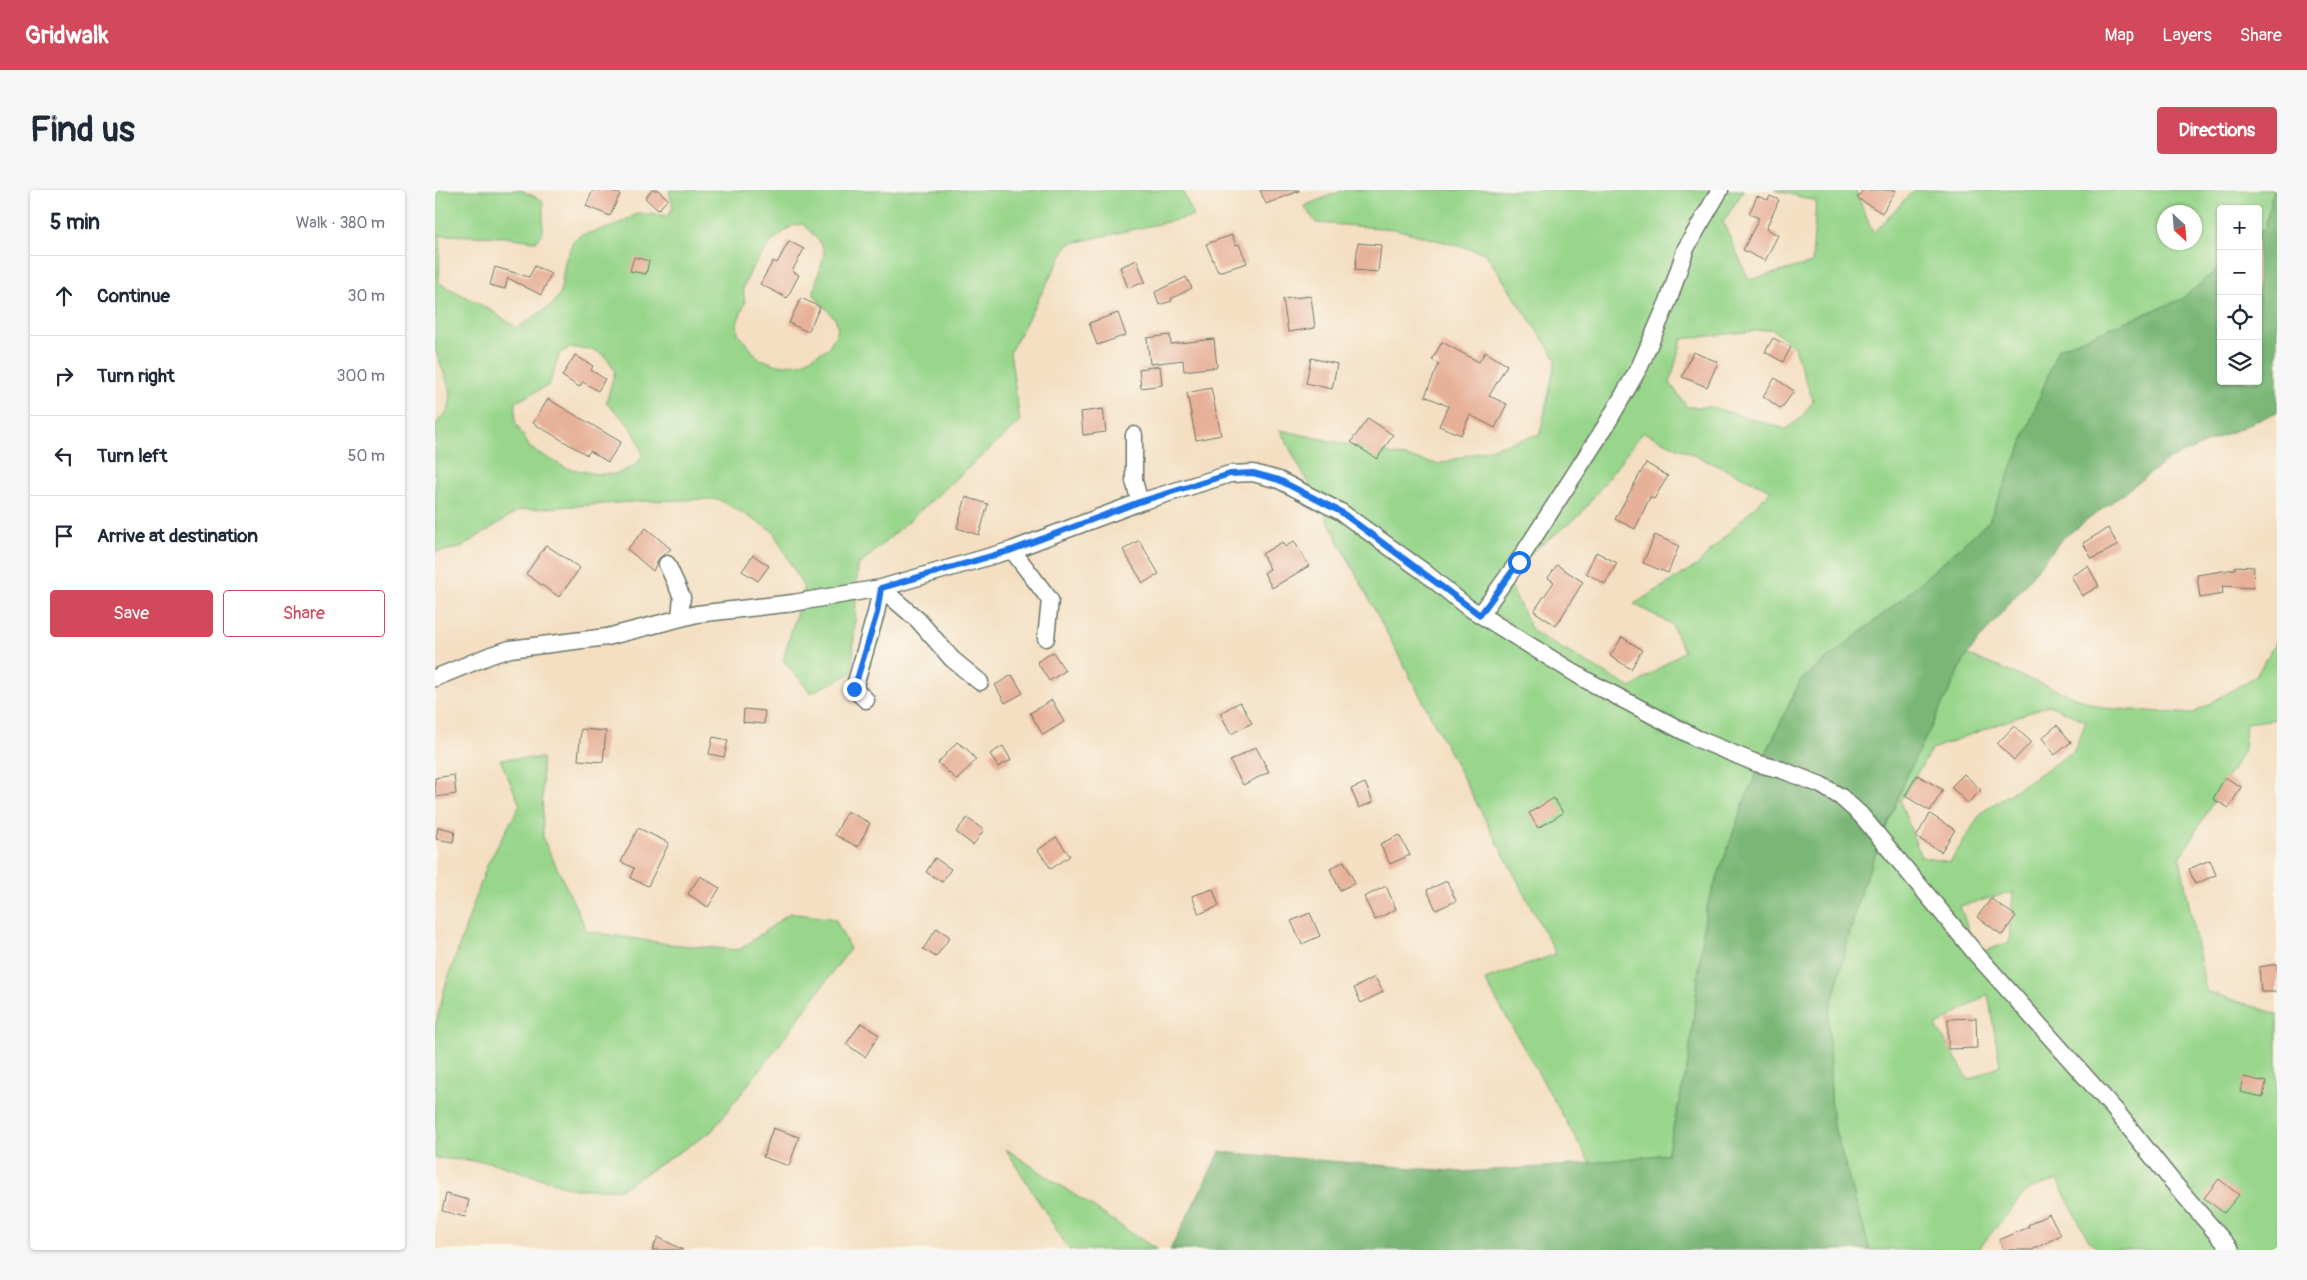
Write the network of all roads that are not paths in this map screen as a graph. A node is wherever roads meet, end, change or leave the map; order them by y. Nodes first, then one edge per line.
1 (1720, 190) edge
2 (1134, 435) dead end
3 (1139, 502) junction
4 (1012, 550) junction
5 (667, 564) dead end
6 (881, 588) junction
7 (1480, 615) junction
8 (680, 617) junction
9 (1046, 638) dead end
10 (435, 678) edge
11 (979, 682) dead end
12 (866, 700) dead end
13 (2231, 1250) edge

1 - 7 street
2 - 3 street
3 - 4 street
3 - 7 street
4 - 6 street
4 - 9 street
5 - 8 street
6 - 8 street
6 - 11 street
6 - 12 street
7 - 13 street
8 - 10 street

